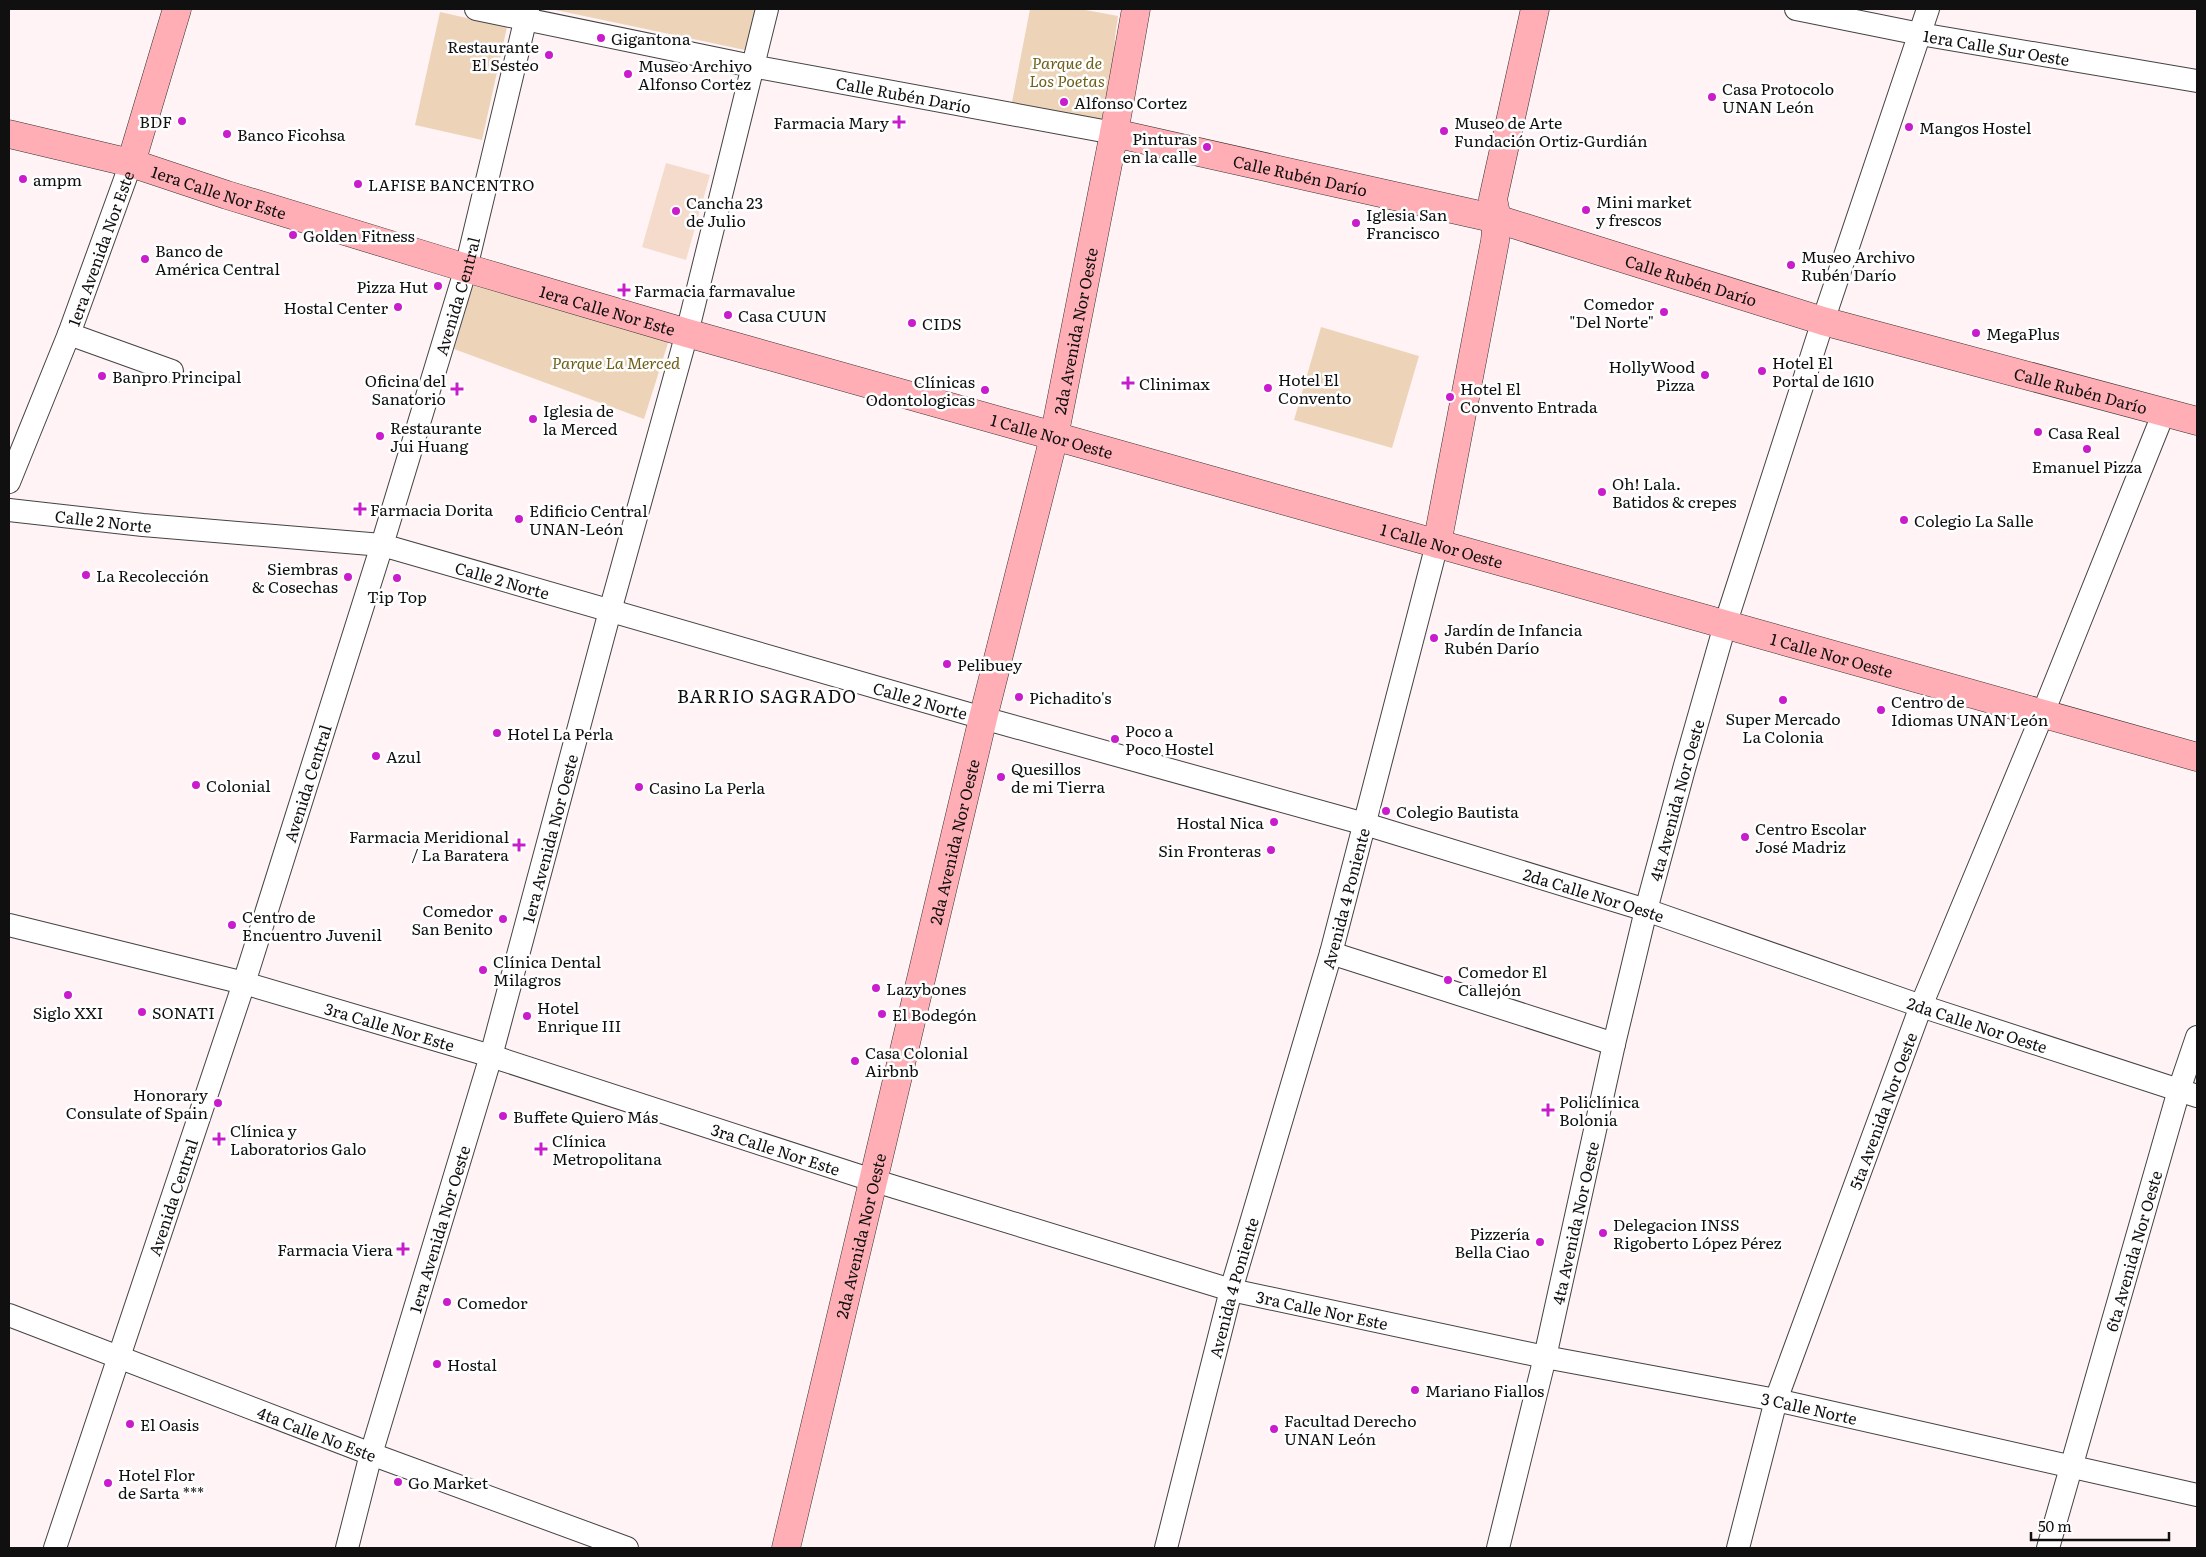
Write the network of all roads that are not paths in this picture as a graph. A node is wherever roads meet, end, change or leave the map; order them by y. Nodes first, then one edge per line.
1 (177, 9) edge
2 (476, 9) edge
3 (767, 9) edge
4 (1136, 9) edge
5 (1535, 9) edge
6 (1796, 9) edge
7 (1928, 9) edge
8 (527, 14) edge
9 (1920, 34) junction
10 (752, 66) junction
11 (2197, 81) edge
12 (1114, 133) junction
13 (9, 134) edge
14 (131, 163) junction
15 (1496, 230) junction
16 (466, 268) junction
17 (1823, 321) junction
18 (687, 333) junction
19 (69, 334) junction
20 (172, 371) dead end
21 (2164, 412) junction
22 (2197, 421) edge
23 (1054, 437) junction
24 (9, 482) edge
25 (9, 510) edge
26 (1436, 544) junction
27 (382, 545) junction
28 (610, 611) junction
29 (1725, 624) junction
30 (2043, 713) junction
31 (983, 718) junction
32 (2197, 757) edge
33 (1365, 824) junction
34 (1646, 910) junction
35 (9, 924) edge
36 (1331, 953) junction
37 (244, 983) junction
38 (1921, 1006) junction
39 (2197, 1037) edge
40 (1614, 1044) junction
41 (491, 1056) junction
42 (2188, 1093) edge
43 (872, 1180) junction
44 (1231, 1290) junction
45 (9, 1315) edge
46 (118, 1356) junction
47 (1545, 1356) junction
48 (1776, 1400) junction
49 (370, 1454) junction
50 (2072, 1466) junction
51 (2197, 1495) edge
52 (55, 1548) edge
53 (347, 1548) edge
54 (627, 1548) edge
55 (786, 1548) edge
56 (1166, 1548) edge
57 (1498, 1548) edge
58 (1738, 1548) edge
59 (2048, 1548) edge

1 - 14 street, 1era Avenida Nor Este
2 - 8 street, Calle Rubén Darío
3 - 10 street, 1era Avenida Nor Oeste
4 - 12 street, 2da Avenida Nor Oeste
5 - 15 street, Avenida 4 Poniente
6 - 9 street, 1era Calle Sur Oeste
7 - 9 street, 4ta Avenida Nor Oeste
8 - 10 street, Calle Rubén Darío
8 - 16 street, Avenida Central
9 - 11 street, 1era Calle Sur Oeste
9 - 17 street, 4ta Avenida Nor Oeste
10 - 12 street, Calle Rubén Darío
10 - 18 street, 1era Avenida Nor Oeste
12 - 15 street, Calle Rubén Darío
12 - 23 street, 2da Avenida Nor Oeste
13 - 14 street, 1era Calle Nor Este
14 - 16 street, 1era Calle Nor Este
14 - 19 street, 1era Avenida Nor Este
15 - 17 street, Calle Rubén Darío
15 - 26 street, Avenida 4 Poniente
16 - 18 street, 1era Calle Nor Este
16 - 27 street, Avenida Central
17 - 21 street, Calle Rubén Darío
17 - 29 street, 4ta Avenida Nor Oeste
18 - 23 street, 1 Calle Nor Oeste
18 - 28 street, 1era Avenida Nor Oeste
19 - 20 street
19 - 24 street, 1era Avenida Nor Este
21 - 22 street, Calle Rubén Darío
21 - 30 street, 5ta Avenida Nor Oeste
23 - 26 street, 1 Calle Nor Oeste
23 - 31 street, 2da Avenida Nor Oeste
25 - 27 street, Calle 2 Norte
26 - 29 street, 1 Calle Nor Oeste
26 - 33 street, Avenida 4 Poniente
27 - 28 street, Calle 2 Norte
27 - 37 street, Avenida Central
28 - 31 street, Calle 2 Norte
28 - 41 street, 1era Avenida Nor Oeste
29 - 30 street, 1 Calle Nor Oeste
29 - 34 street, 4ta Avenida Nor Oeste
30 - 32 street, 1 Calle Nor Oeste
30 - 38 street, 5ta Avenida Nor Oeste
31 - 33 street, 2da Calle Nor Oeste
31 - 43 street, 2da Avenida Nor Oeste
33 - 34 street, 2da Calle Nor Oeste
33 - 36 street, Avenida 4 Poniente
34 - 38 street, 2da Calle Nor Oeste
34 - 40 street, 4ta Avenida Nor Oeste
35 - 37 street, 3ra Calle Nor Este
36 - 40 street
36 - 44 street, Avenida 4 Poniente
37 - 41 street, 3ra Calle Nor Este
37 - 46 street, Avenida Central
38 - 42 street, 2da Calle Nor Oeste
38 - 48 street, 5ta Avenida Nor Oeste
39 - 42 street, 6ta Avenida Nor Oeste
40 - 47 street, 4ta Avenida Nor Oeste
41 - 43 street, 3ra Calle Nor Este
41 - 49 street, 1era Avenida Nor Oeste
42 - 50 street, 6ta Avenida Nor Oeste
43 - 44 street, 3ra Calle Nor Este
43 - 55 street, 2da Avenida Nor Oeste
44 - 47 street, 3ra Calle Nor Este
44 - 56 street, Avenida 4 Poniente
45 - 46 street, 4ta Calle No Este
46 - 49 street, 4ta Calle No Este
46 - 52 street, Avenida Central
47 - 48 street, 3 Calle Norte
47 - 57 street, 4ta Avenida Nor Oeste
48 - 50 street, 3 Calle Norte
48 - 58 street, 5ta Avenida Nor Oeste
49 - 53 street, 1era Avenida Nor Oeste
49 - 54 street, 4ta Calle No Este
50 - 51 street, 3 Calle Norte
50 - 59 street, 6ta Avenida Nor Oeste

